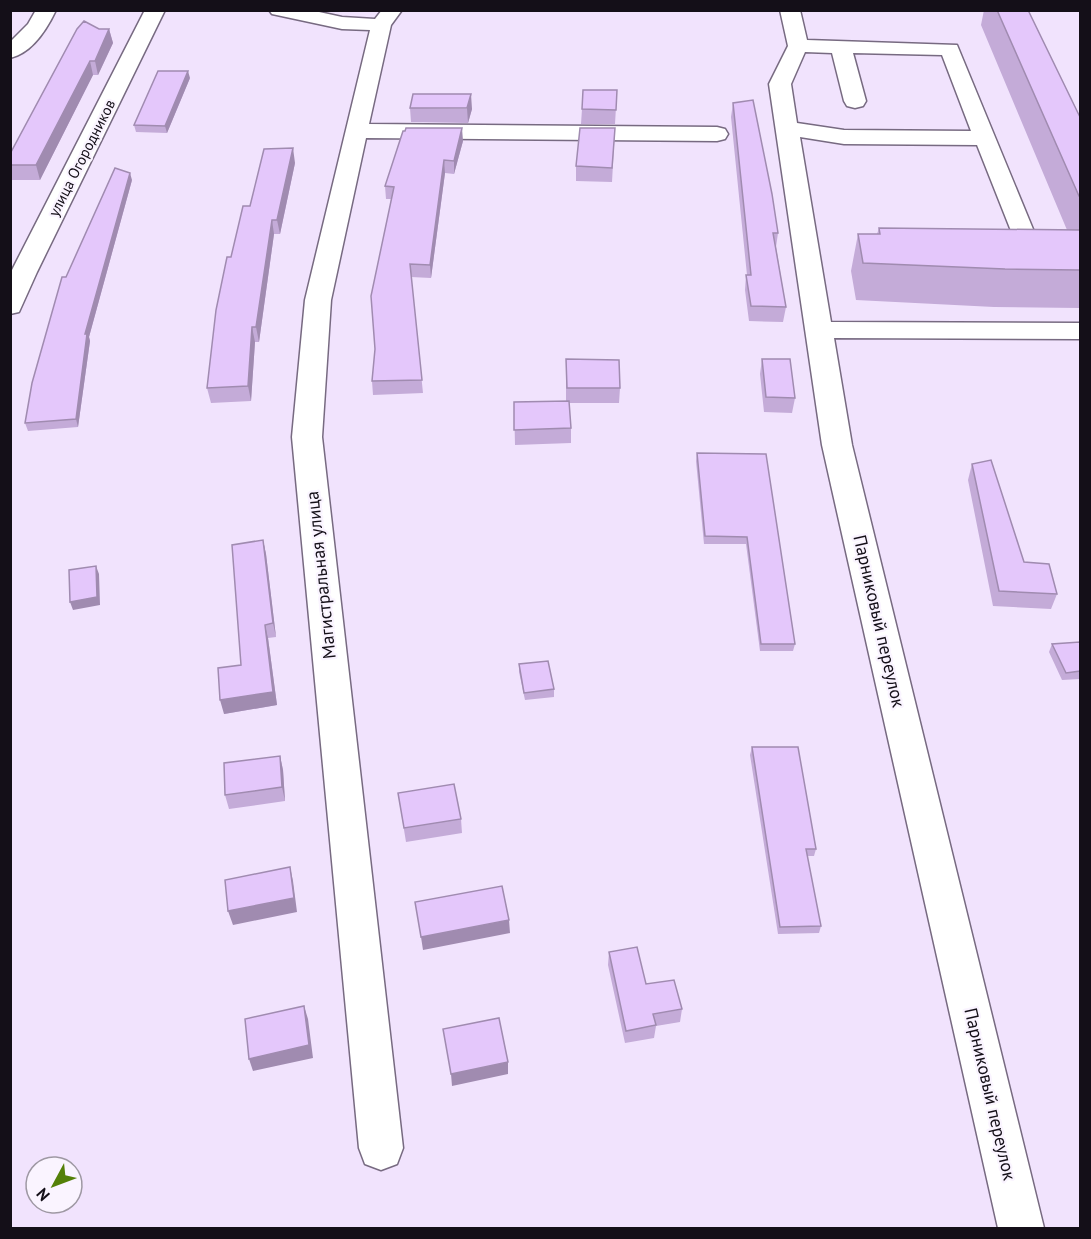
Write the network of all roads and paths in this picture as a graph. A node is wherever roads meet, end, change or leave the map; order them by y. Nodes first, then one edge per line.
1 (46, 10) edge
2 (155, 10) edge
3 (279, 10) edge
4 (790, 10) edge
5 (387, 18) edge
6 (798, 46) junction
7 (841, 47) junction
8 (10, 52) edge
9 (855, 101) dead end
10 (787, 128) junction
11 (356, 131) junction
12 (717, 134) dead end
13 (986, 138) junction
14 (1080, 242) edge
15 (10, 306) edge
16 (819, 330) junction
17 (1080, 331) edge
18 (381, 1149) dead end
19 (1022, 1228) edge

1 - 8 street
2 - 15 street, улица Огородников
3 - 5 street
4 - 6 street
5 - 11 street, Магистральная улица
6 - 7 street
6 - 10 street, Парниковый переулок
7 - 9 street
7 - 13 street
10 - 13 street
10 - 16 street, Парниковый переулок
11 - 12 street
11 - 18 street, Магистральная улица
13 - 14 street
16 - 17 street
16 - 19 street, Парниковый переулок

